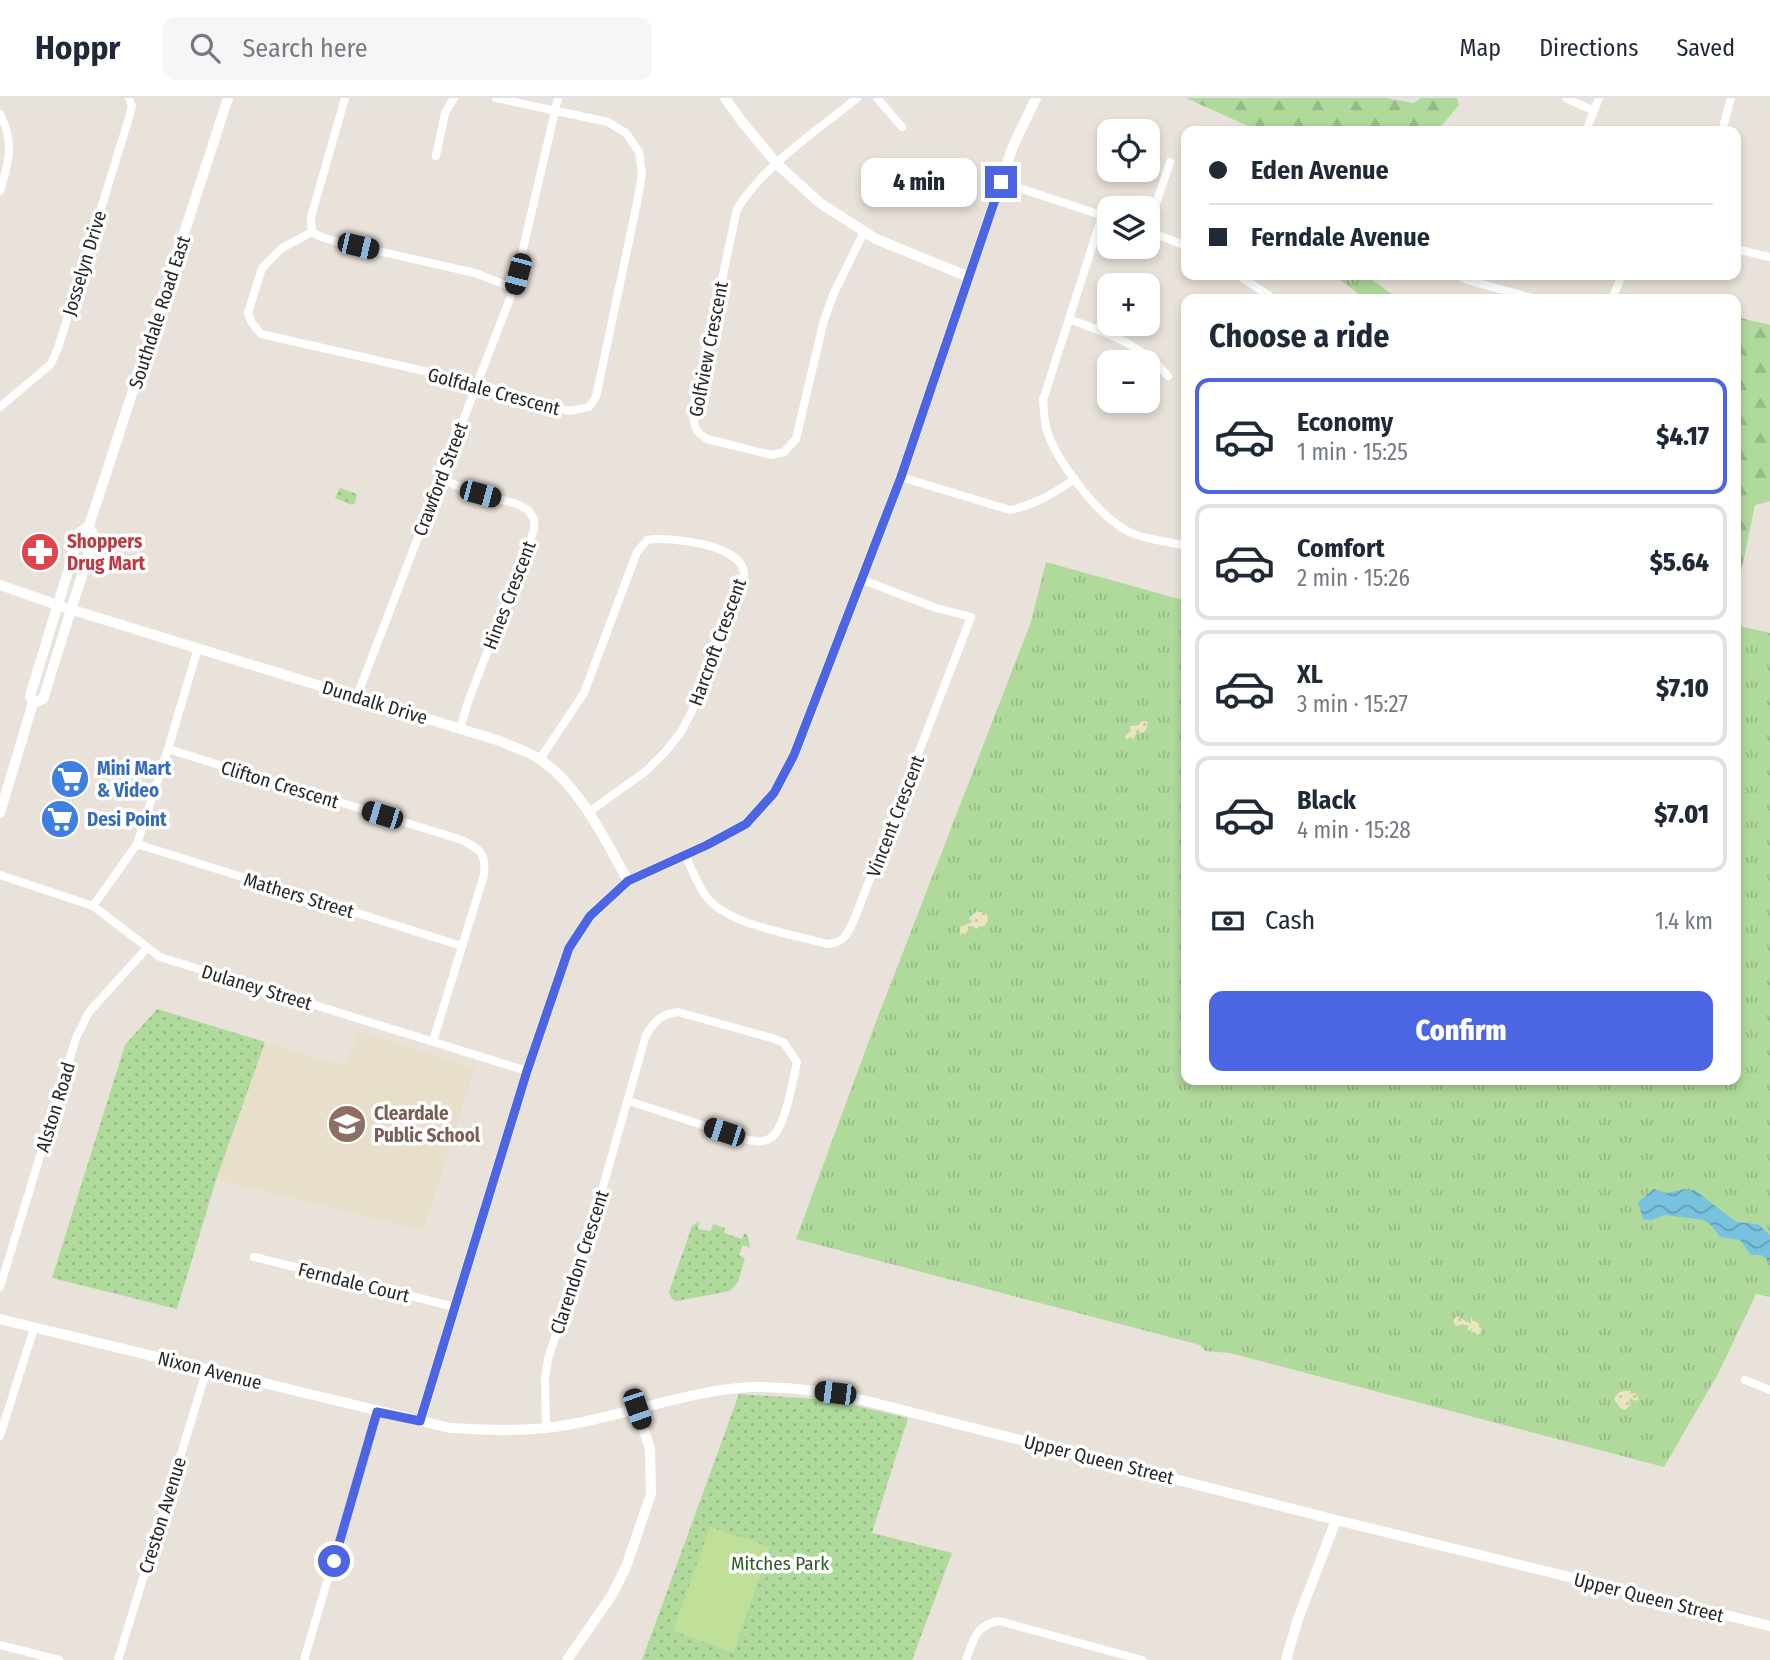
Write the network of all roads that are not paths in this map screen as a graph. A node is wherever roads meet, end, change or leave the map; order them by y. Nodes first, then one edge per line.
1 (129, 98) edge
2 (228, 98) edge
3 (345, 98) edge
4 (454, 98) edge
5 (496, 98) edge
6 (558, 98) edge
7 (725, 98) edge
8 (857, 98) edge
9 (877, 98) edge
10 (1036, 98) edge
11 (1566, 98) edge
12 (1599, 98) edge
13 (1731, 98) edge
14 (1594, 111) junction
15 (555, 112) junction
16 (0, 114) edge
17 (1588, 126) edge
18 (1723, 126) edge
19 (902, 127) dead end
20 (436, 156) dead end
21 (1170, 162) dead end
22 (777, 164) junction
23 (1001, 182) junction
24 (0, 191) edge
25 (1159, 196) edge
26 (1097, 214) edge
27 (313, 232) junction
28 (864, 232) junction
29 (1160, 234) edge
30 (1097, 242) edge
31 (1181, 244) edge
32 (1741, 250) edge
33 (1770, 257) edge
34 (969, 277) junction
35 (1246, 280) edge
36 (1466, 280) edge
37 (514, 288) junction
38 (1266, 294) edge
39 (1518, 294) edge
40 (1069, 319) junction
41 (1168, 376) dead end
42 (477, 383) junction
43 (0, 407) edge
44 (901, 477) junction
45 (440, 479) junction
46 (1075, 479) junction
47 (1181, 544) edge
48 (860, 579) junction
49 (0, 585) edge
50 (64, 607) junction
51 (198, 648) junction
52 (357, 696) junction
53 (460, 729) junction
54 (169, 749) junction
55 (540, 759) junction
56 (589, 812) junction
57 (0, 813) edge
58 (137, 844) junction
59 (685, 855) junction
60 (0, 875) edge
61 (628, 881) junction
62 (93, 906) junction
63 (462, 946) junction
64 (147, 948) junction
65 (433, 1041) junction
66 (527, 1071) junction
67 (629, 1101) junction
68 (254, 1257) dead end
69 (0, 1287) edge
70 (455, 1307) junction
71 (0, 1319) edge
72 (34, 1328) junction
73 (207, 1369) junction
74 (1745, 1380) dead end
75 (1770, 1390) edge
76 (637, 1409) junction
77 (377, 1412) junction
78 (420, 1421) junction
79 (546, 1427) junction
80 (0, 1436) edge
81 (1336, 1520) junction
82 (1770, 1626) edge
83 (0, 1644) edge
84 (60, 1660) edge
85 (118, 1660) edge
86 (304, 1660) edge
87 (567, 1660) edge
88 (966, 1660) edge
89 (1142, 1660) edge
90 (1286, 1660) edge

1 - 43 street, Josselyn Drive
2 - 50 main road, Southdale Road East
3 - 27 street
4 - 20 street
5 - 15 street, Golfdale Crescent
6 - 15 street, Crawford Street
7 - 22 street
8 - 22 street
9 - 19 street
10 - 23 street
11 - 14 street
12 - 14 street
13 - 18 street
14 - 17 street
15 - 37 street, Crawford Street
15 - 42 street, Golfdale Crescent
16 - 24 street
21 - 25 street
22 - 28 street
22 - 28 street, Golfview Crescent
23 - 26 street
23 - 34 street
27 - 37 street
27 - 42 street, Golfdale Crescent
28 - 34 street
29 - 31 street
30 - 40 street
32 - 33 street
34 - 44 street
35 - 38 street
36 - 39 street
37 - 42 street, Crawford Street
40 - 41 street
40 - 46 street
42 - 45 street, Crawford Street
44 - 46 street
44 - 48 street
45 - 52 street, Crawford Street
45 - 53 street, Hines Crescent
46 - 47 street
48 - 59 street
48 - 59 street, Vincent Crescent
49 - 50 street, Dundalk Drive
50 - 51 street, Dundalk Drive
50 - 57 main road, Southdale Road East
51 - 52 street, Dundalk Drive
51 - 54 street
52 - 53 street, Dundalk Drive
53 - 55 street, Dundalk Drive
54 - 58 street
54 - 63 street, Clifton Crescent
55 - 56 street, Dundalk Drive
55 - 56 street, Harcroft Crescent
56 - 61 street, Dundalk Drive
58 - 62 street
58 - 63 street, Mathers Street
59 - 61 street
60 - 62 street, Dulaney Street
61 - 66 street
62 - 64 street, Dulaney Street
63 - 65 street, Clifton Crescent
64 - 65 street, Dulaney Street
64 - 69 street, Alston Road
65 - 66 street, Dulaney Street
66 - 70 street
67 - 67 street, Clarendon Crescent
67 - 79 street, Clarendon Crescent
68 - 70 street, Ferndale Court
70 - 78 street
71 - 72 street, Nixon Avenue
72 - 73 street, Nixon Avenue
72 - 80 street
73 - 77 street, Nixon Avenue
73 - 85 street, Creston Avenue
74 - 75 street
76 - 79 street, Upper Queen Street
76 - 81 street, Upper Queen Street
76 - 87 street
77 - 78 street, Nixon Avenue
77 - 86 street
78 - 79 street, Upper Queen Street
81 - 82 street, Upper Queen Street
81 - 90 street
83 - 84 street
88 - 89 street

